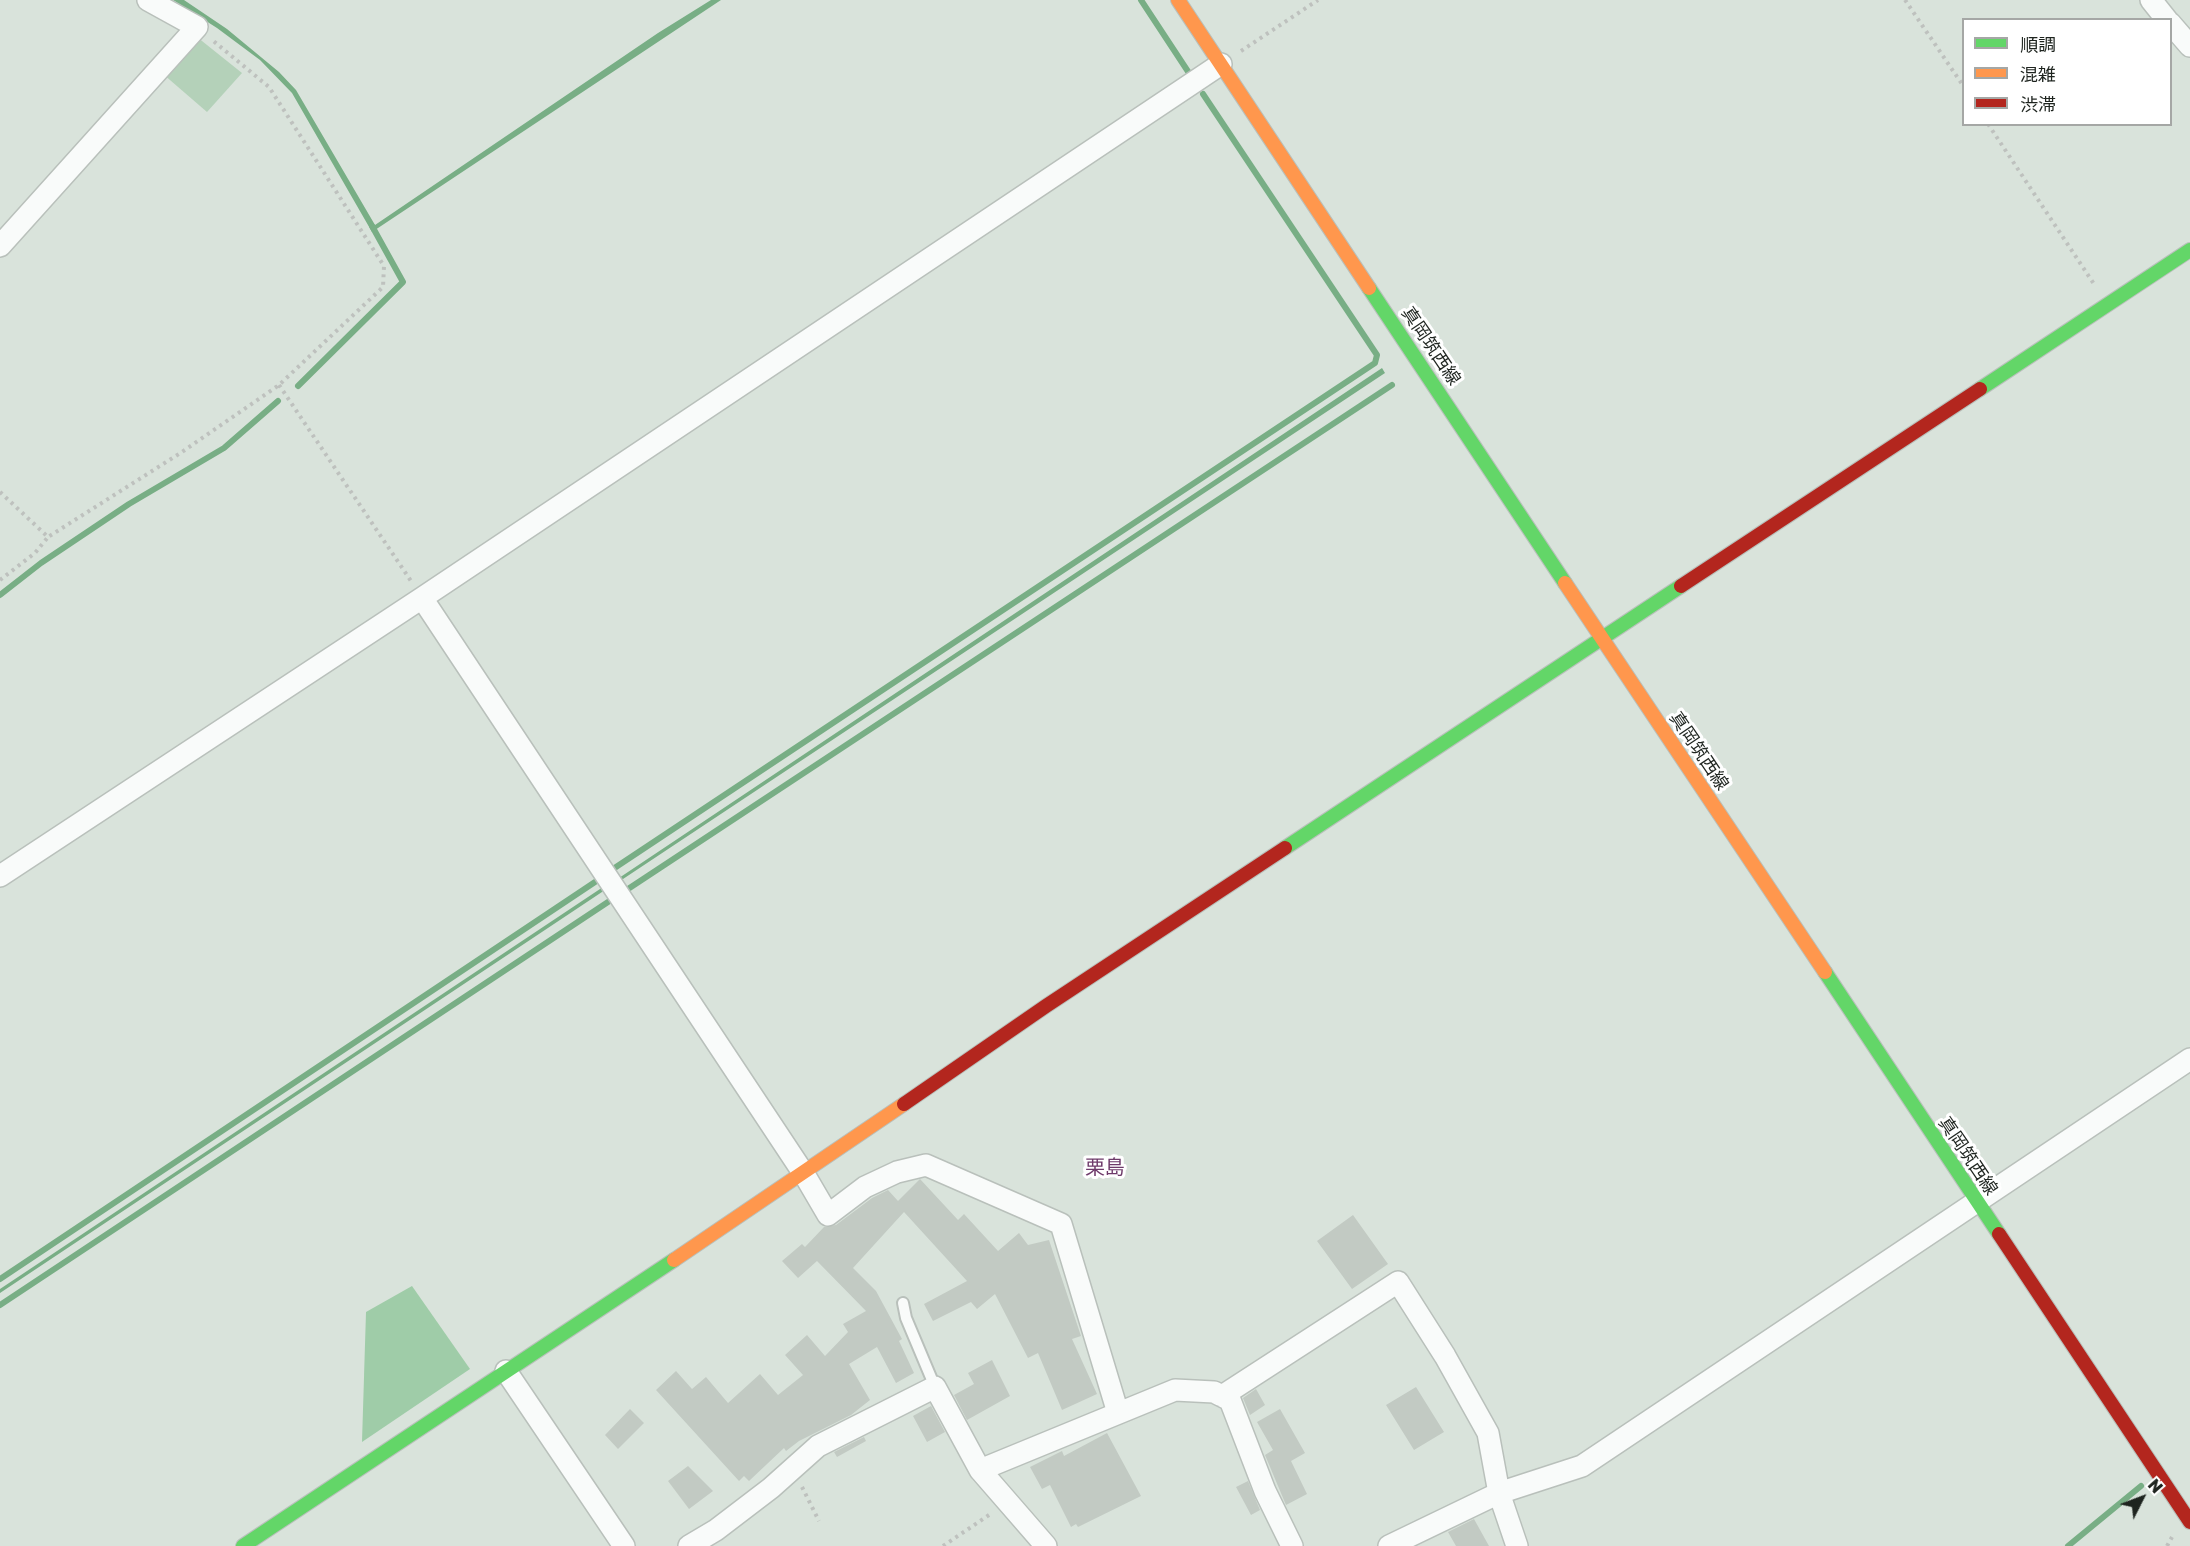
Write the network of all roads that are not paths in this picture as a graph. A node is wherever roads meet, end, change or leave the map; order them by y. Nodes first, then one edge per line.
1 (148, 0) edge
2 (1178, 0) edge
3 (2151, 0) edge
4 (2166, 18) edge
5 (2172, 25) edge
6 (2190, 46) edge
7 (1221, 64) junction
8 (0, 246) edge
9 (2190, 250) edge
10 (422, 598) junction
11 (1603, 639) junction
12 (0, 876) edge
13 (2190, 1059) edge
14 (804, 1174) junction
15 (1977, 1202) junction
16 (903, 1303) dead end
17 (506, 1371) junction
18 (935, 1387) junction
19 (1222, 1396) junction
20 (1118, 1413) junction
21 (980, 1470) junction
22 (1499, 1493) junction
23 (2188, 1515) edge
24 (243, 1546) edge
25 (624, 1546) edge
26 (689, 1546) edge
27 (1046, 1546) edge
28 (1292, 1546) edge
29 (1389, 1546) edge
30 (1517, 1546) edge

1 - 8 street
2 - 7 street, 真岡筑西線
3 - 4 street
5 - 6 street
7 - 10 street
7 - 11 street, 真岡筑西線
9 - 11 street
10 - 12 street
10 - 14 street
11 - 14 street
11 - 15 street, 真岡筑西線
13 - 15 street
14 - 17 street
14 - 20 street
15 - 22 street
15 - 23 street, 真岡筑西線
16 - 18 lane
17 - 24 street
17 - 25 street
18 - 21 street
18 - 26 street
19 - 20 street
19 - 22 street
19 - 28 street
20 - 21 street
21 - 27 street
22 - 29 street
22 - 30 street

